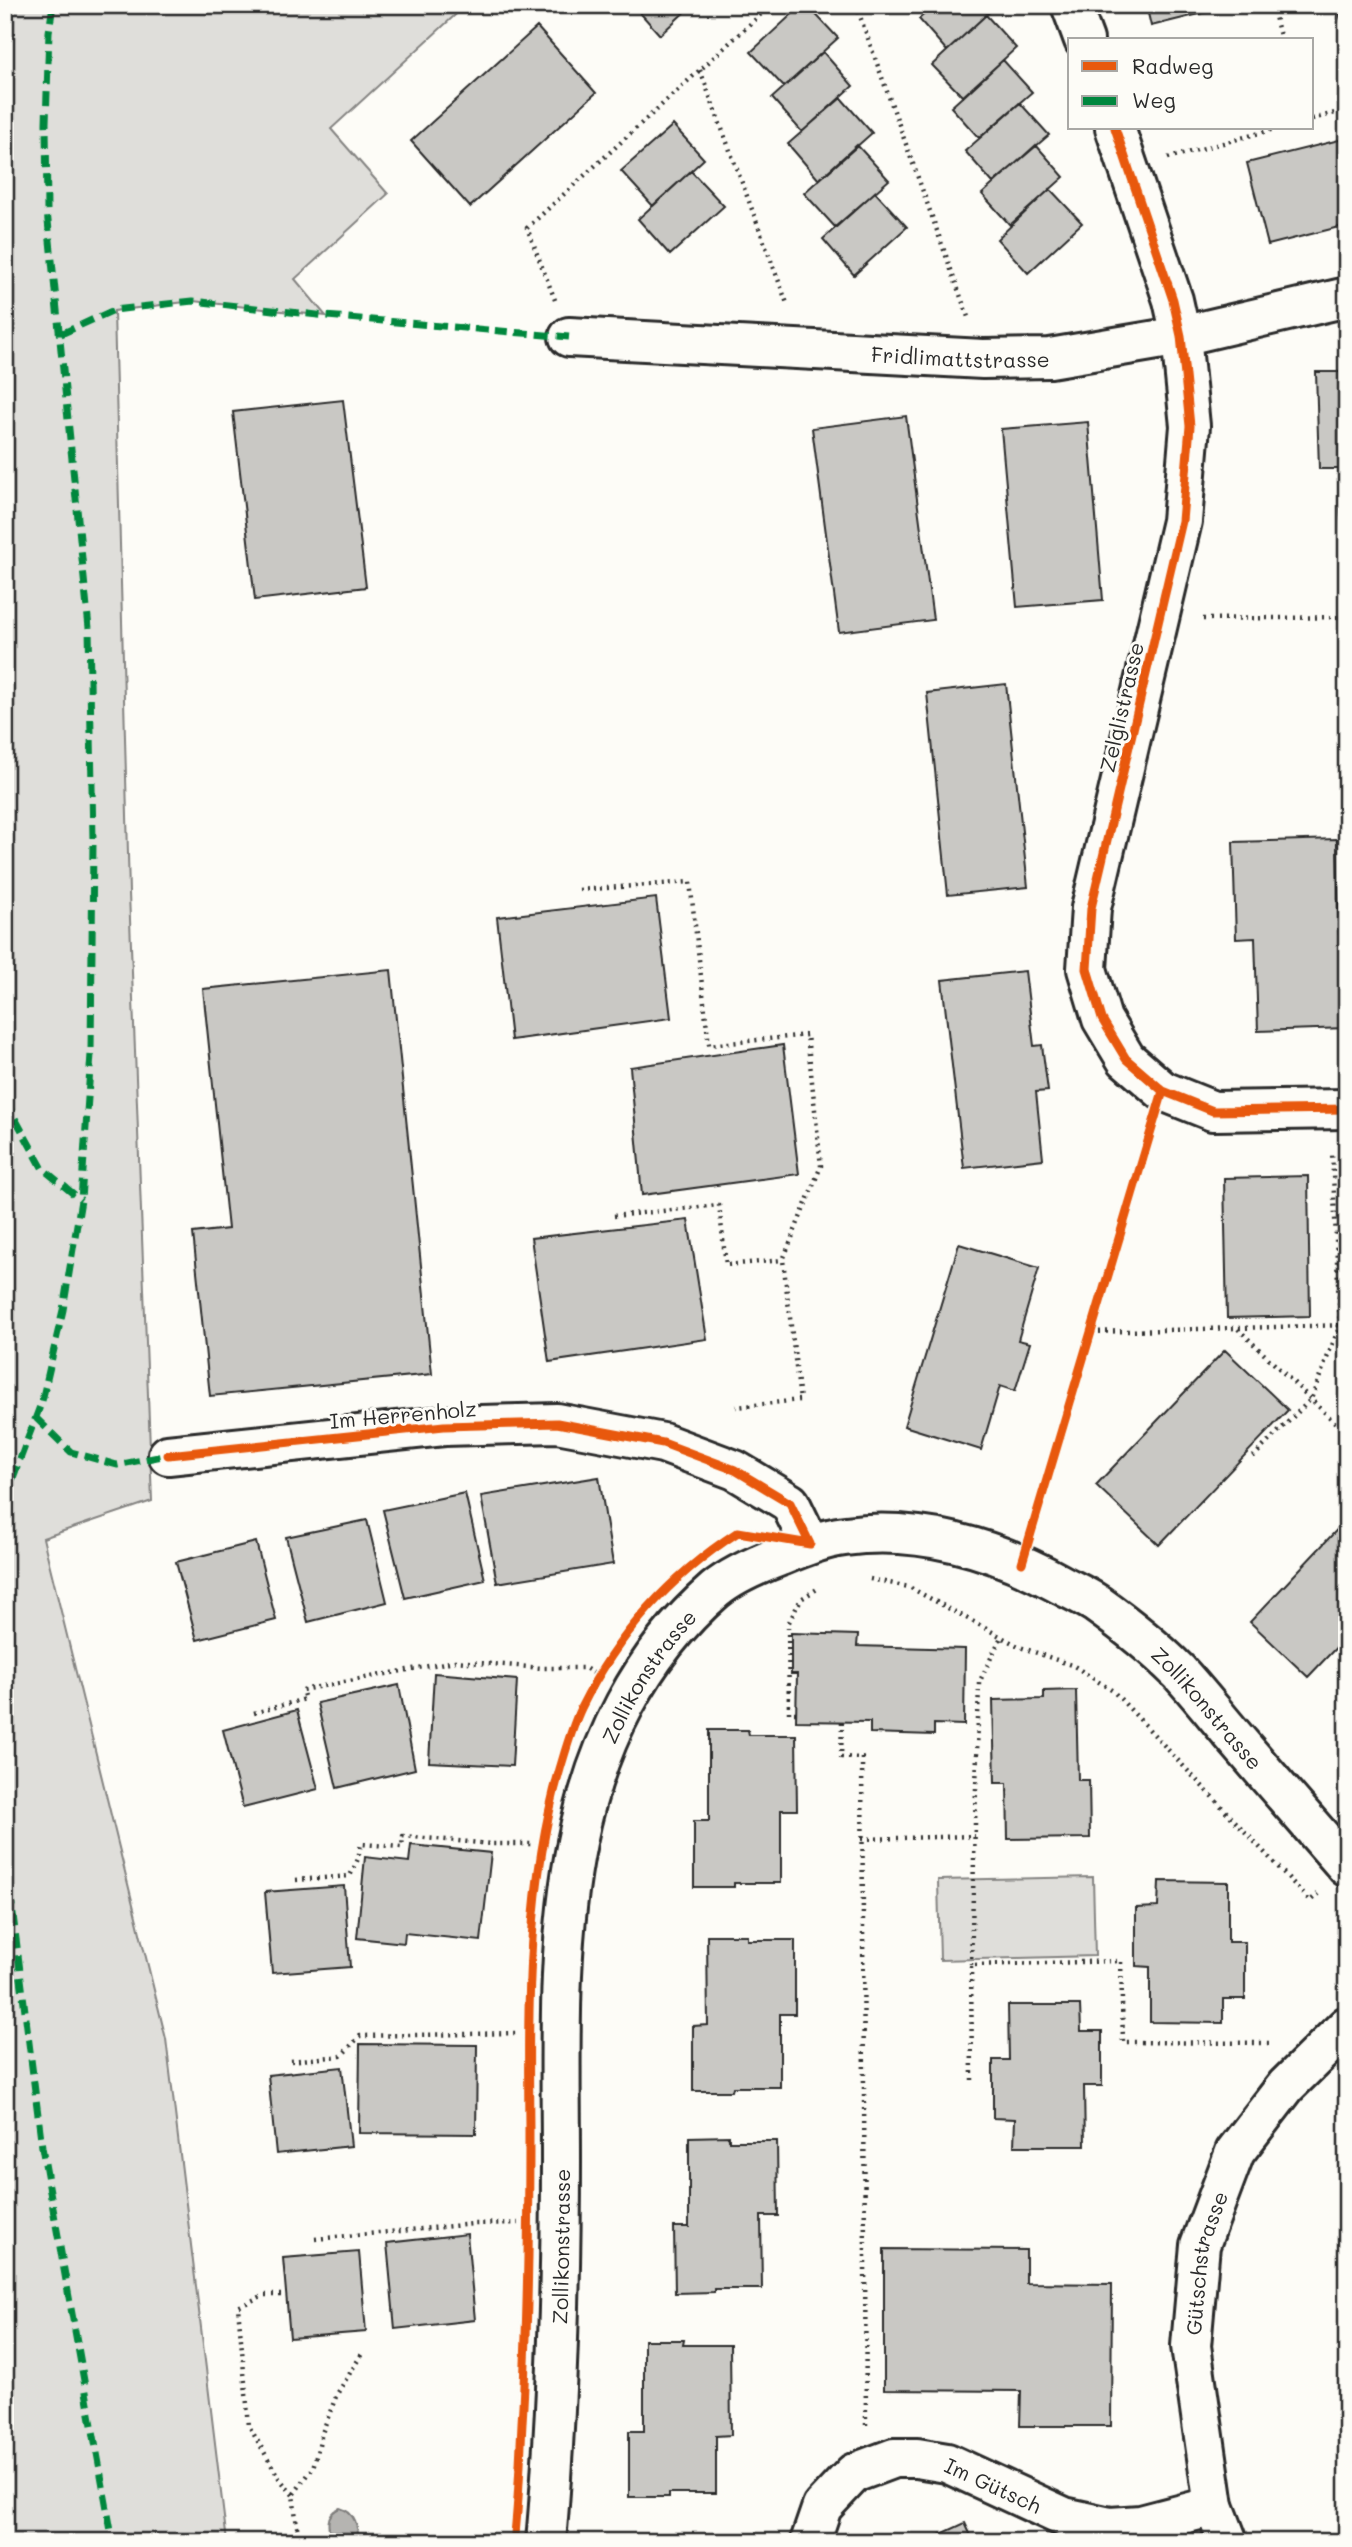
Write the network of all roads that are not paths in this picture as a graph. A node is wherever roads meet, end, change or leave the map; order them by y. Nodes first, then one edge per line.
1 (1071, 5) edge
2 (1083, 38) edge
3 (1116, 130) edge
4 (1347, 297) edge
5 (1181, 336) junction
6 (569, 337) road end
7 (1339, 1109) edge
8 (168, 1455) dead end
9 (810, 1544) junction
10 (1347, 1867) edge
11 (1338, 2035) edge
12 (1214, 2507) junction
13 (546, 2542) edge
14 (810, 2542) edge
15 (1228, 2542) edge

1 - 2 street
3 - 5 street, Zelglistrasse
4 - 5 street, Fridlimattstrasse
5 - 6 street, Fridlimattstrasse
5 - 7 street, Zelglistrasse
8 - 9 street, Im Herrenholz
9 - 10 street, Zollikonstrasse
9 - 13 street, Zollikonstrasse
11 - 12 street, Gütschstrasse
12 - 14 street, Im Gütsch
12 - 15 street, Gütschstrasse

